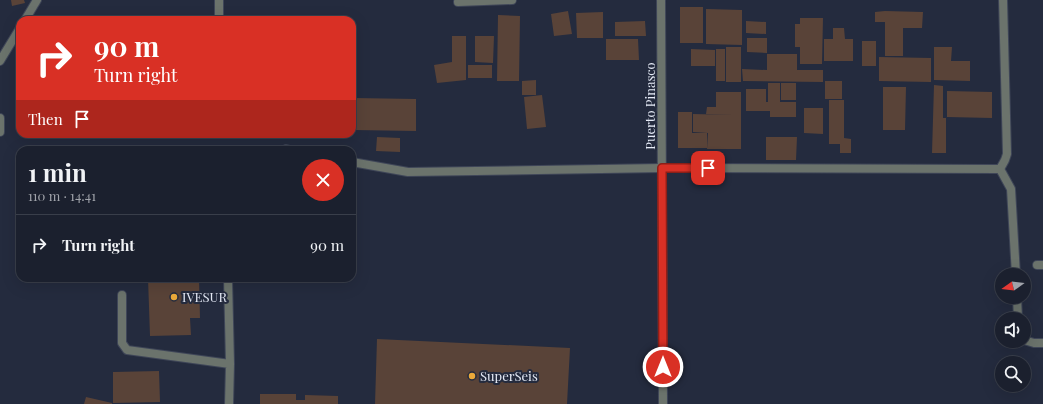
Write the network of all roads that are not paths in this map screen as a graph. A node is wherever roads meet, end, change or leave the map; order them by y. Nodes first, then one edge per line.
1 (37, 0) edge
2 (219, 0) edge
3 (512, 0) edge
4 (661, 0) edge
5 (1003, 0) edge
6 (458, 2) dead end
7 (27, 16) edge
8 (219, 16) edge
9 (16, 35) edge
10 (0, 61) edge
11 (0, 118) edge
12 (0, 132) edge
13 (356, 163) edge
14 (662, 168) junction
15 (1000, 169) junction
16 (1016, 268) edge
17 (228, 282) edge
18 (122, 295) dead end
19 (1031, 342) edge
20 (1043, 343) edge
21 (230, 364) junction
22 (229, 404) edge
23 (663, 404) edge

1 - 7 street
2 - 8 street
3 - 6 street
4 - 14 street, Puerto Pinasco
5 - 15 street
9 - 10 street
11 - 12 street
13 - 14 street
14 - 15 street
14 - 23 street, Puerto Pinasco
15 - 16 street
17 - 21 street
18 - 21 street
19 - 20 street
21 - 22 street

